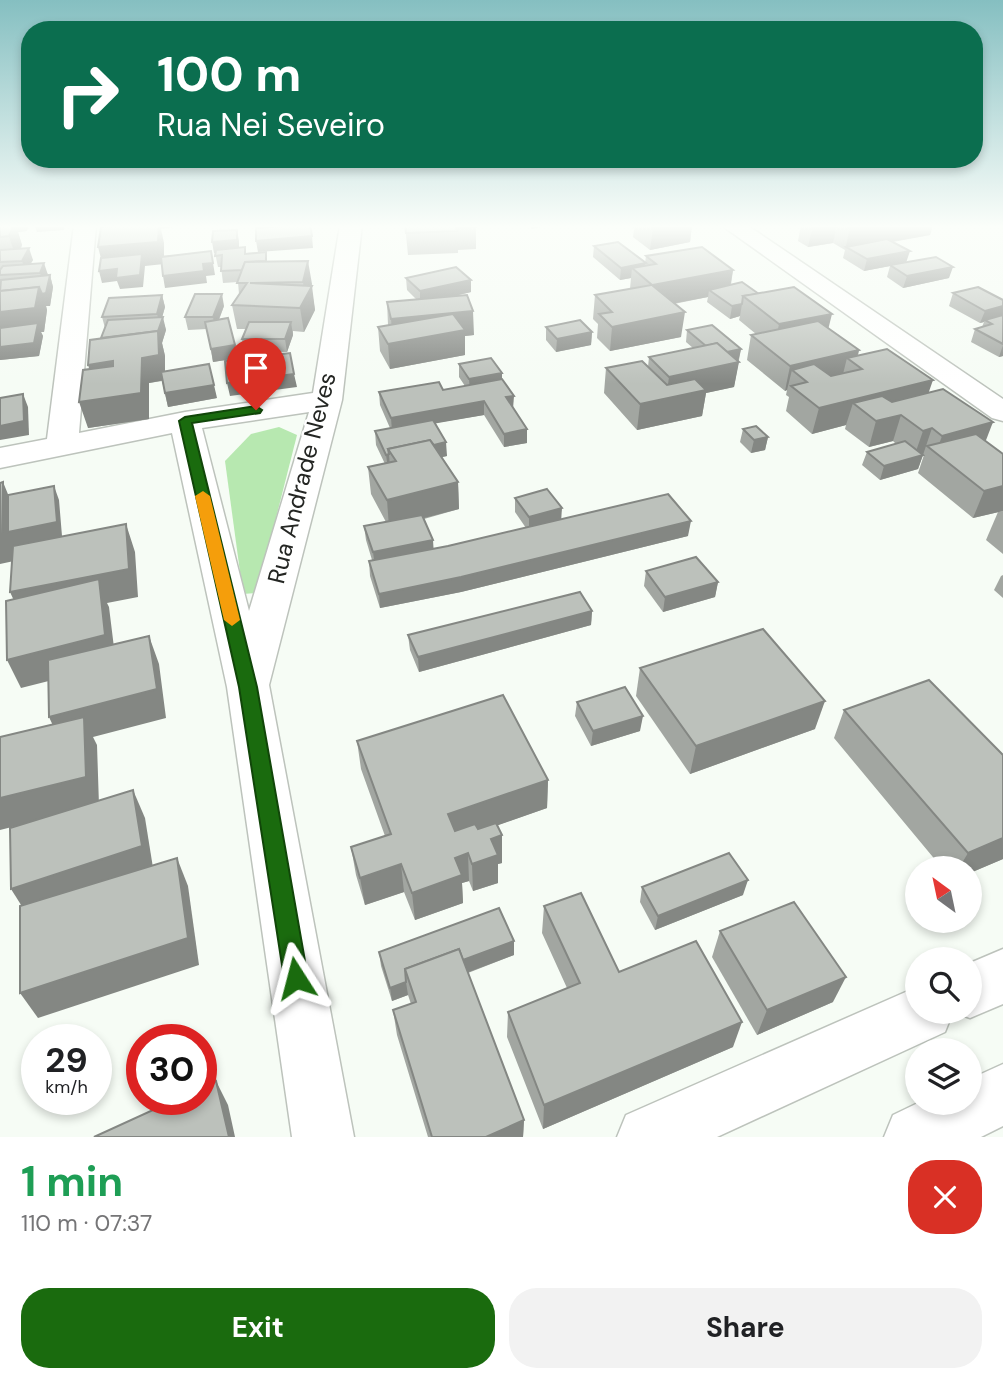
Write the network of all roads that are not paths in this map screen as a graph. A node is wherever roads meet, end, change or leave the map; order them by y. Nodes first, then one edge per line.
1 (79, 278) edge
2 (344, 278) edge
3 (809, 278) edge
4 (327, 400) junction
5 (1003, 412) edge
6 (185, 421) junction
7 (62, 444) junction
8 (0, 458) edge
9 (248, 687) junction
10 (1003, 976) edge
11 (982, 986) edge
12 (905, 1021) edge
13 (1003, 1094) edge
14 (323, 1137) edge
15 (648, 1137) edge
16 (915, 1137) edge

1 - 7 street
2 - 4 street, Rua Andrade Neves
3 - 5 street
4 - 6 street
4 - 9 street, Rua Andrade Neves
6 - 7 street
6 - 9 street
7 - 8 street
9 - 14 street
10 - 11 street
12 - 15 street
13 - 16 street

